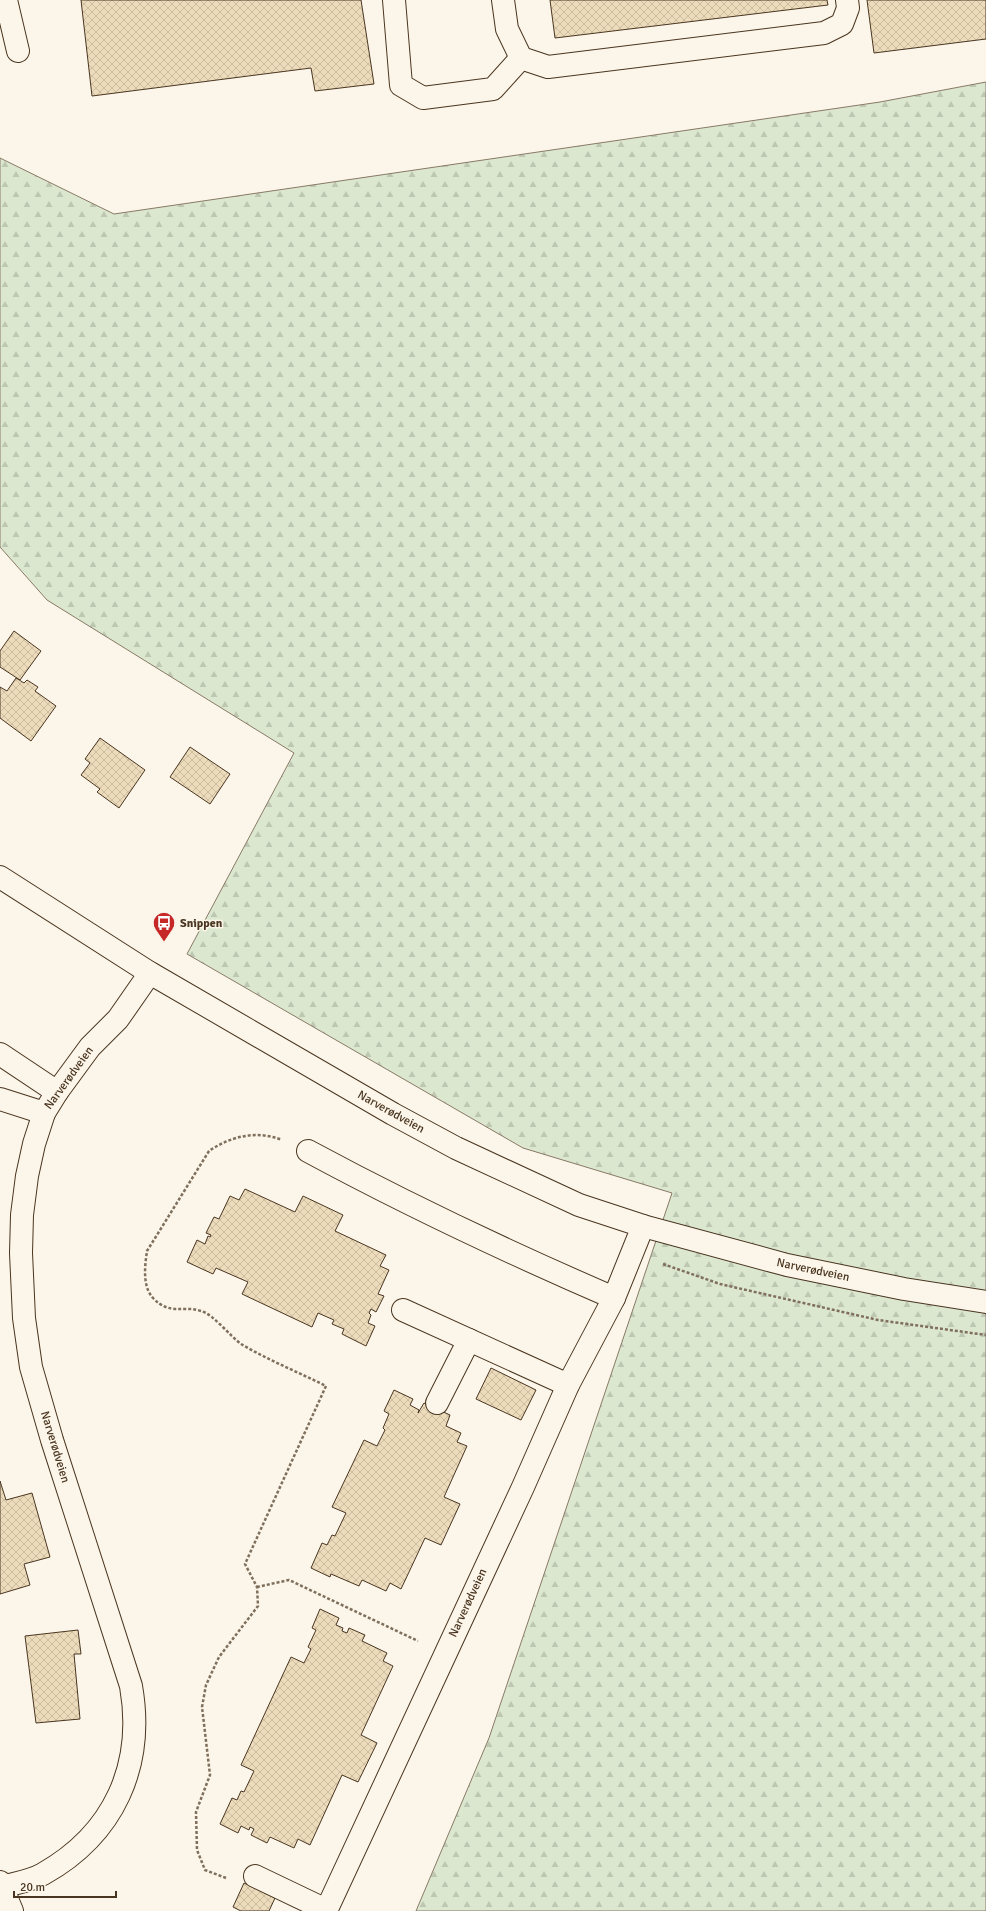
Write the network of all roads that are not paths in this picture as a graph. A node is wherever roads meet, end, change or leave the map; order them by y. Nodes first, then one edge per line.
1 (6, 0) edge
2 (394, 0) edge
3 (504, 0) edge
4 (847, 0) edge
5 (18, 51) dead end
6 (522, 58) junction
7 (0, 877) edge
8 (150, 973) junction
9 (0, 1054) edge
10 (57, 1092) junction
11 (0, 1099) edge
12 (44, 1112) junction
13 (308, 1151) road end
14 (643, 1226) junction
15 (614, 1298) junction
16 (986, 1302) edge
17 (403, 1310) dead end
18 (469, 1340) junction
19 (568, 1386) junction
20 (437, 1403) dead end
21 (255, 1876) road end
22 (1, 1884) edge
23 (12, 1911) edge
24 (326, 1911) edge

1 - 5 main road
2 - 6 main road
3 - 6 main road
4 - 6 main road
7 - 8 main road, Narverødveien
8 - 10 main road, Narverødveien
8 - 14 main road, Narverødveien
9 - 10 main road
10 - 12 main road, Narverødveien
11 - 12 main road
12 - 22 main road, Narverødveien
13 - 15 main road
14 - 15 main road, Narverødveien
14 - 16 main road, Narverødveien
15 - 19 main road, Narverødveien
17 - 18 main road
18 - 19 main road
18 - 20 main road
19 - 24 main road, Narverødveien
21 - 24 main road
22 - 23 main road

